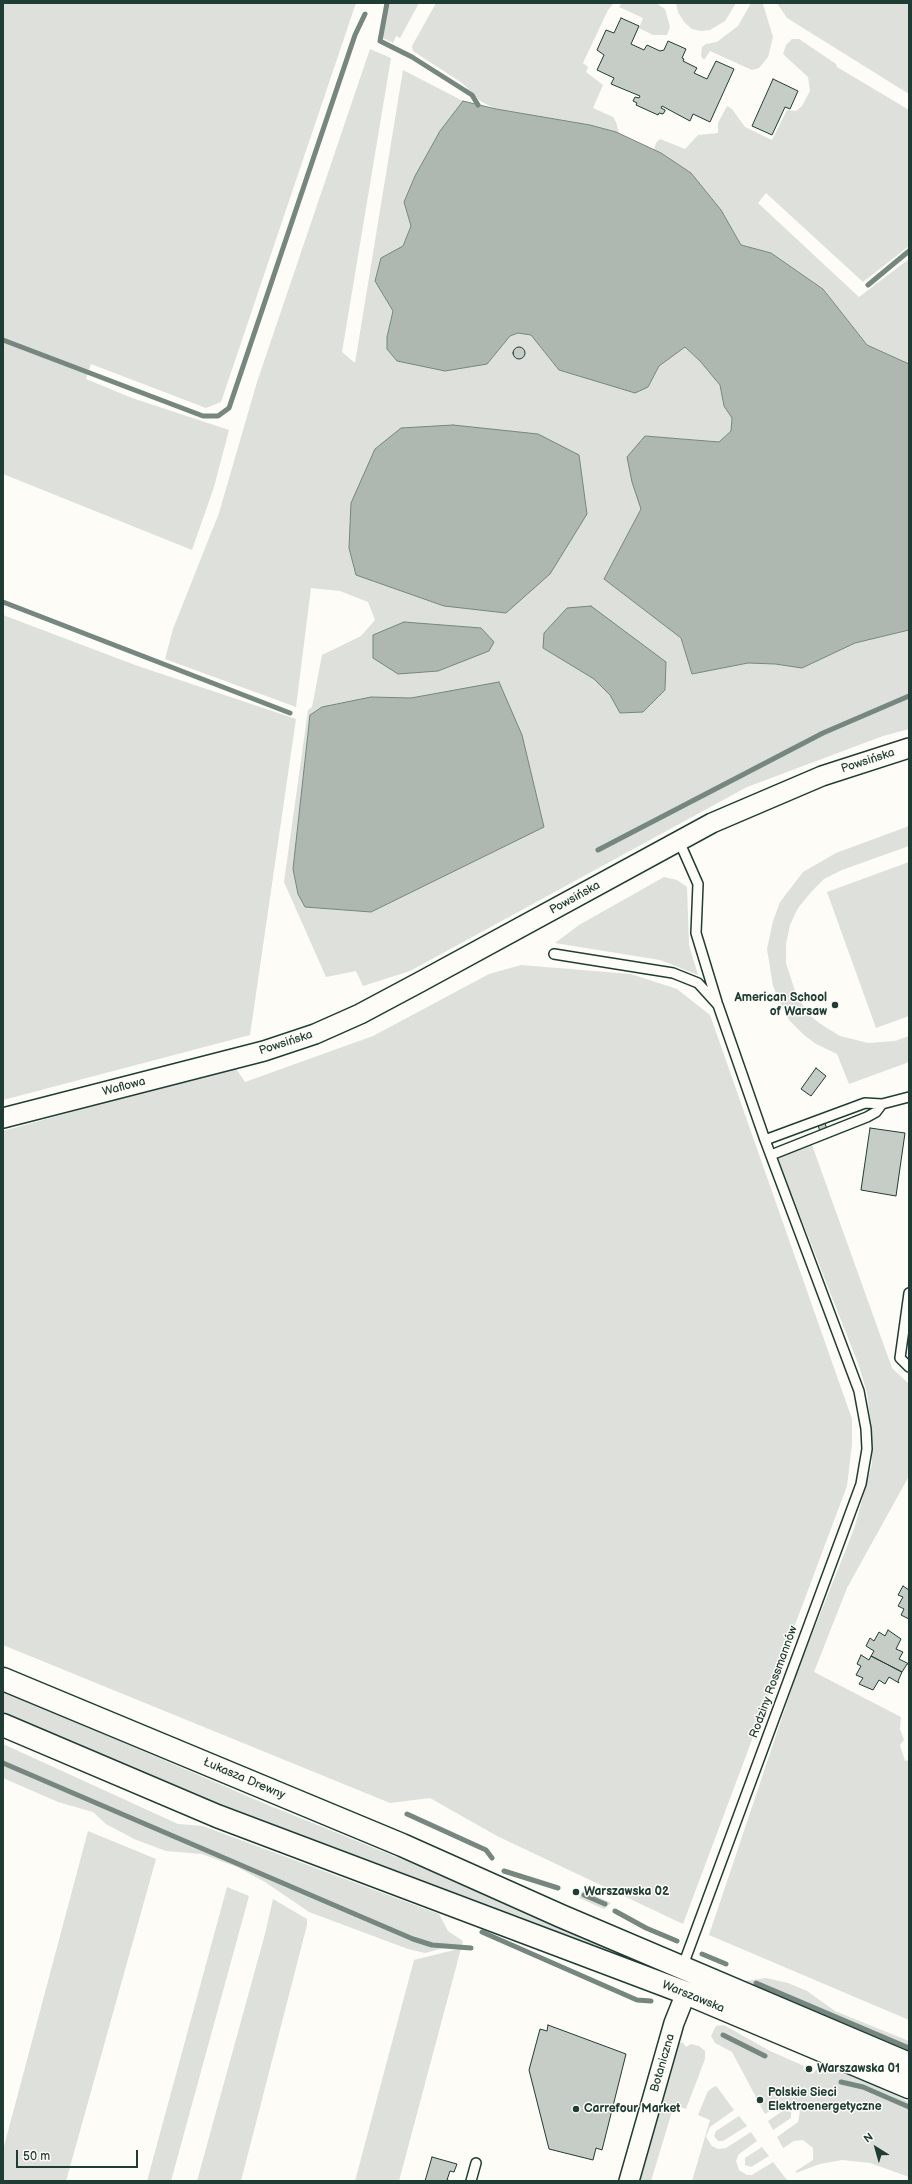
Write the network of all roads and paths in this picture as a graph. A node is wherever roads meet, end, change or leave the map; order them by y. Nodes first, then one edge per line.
1 (909, 748) edge
2 (679, 841) junction
3 (554, 954) dead end
4 (718, 1005) junction
5 (245, 1056) joint
6 (906, 1099) edge
7 (882, 1104) junction
8 (909, 1105) edge
9 (3, 1118) edge
10 (765, 1140) junction
11 (771, 1155) junction
12 (909, 1293) edge
13 (909, 1367) edge
14 (3, 1679) edge
15 (3, 1725) edge
16 (485, 1882) joint
17 (682, 1968) junction
18 (686, 1993) junction
19 (909, 2064) edge
20 (909, 2087) edge
21 (476, 2163) dead end
22 (471, 2181) edge
23 (629, 2181) edge

1 - 2 street, Powsińska
2 - 4 lane, Rodziny Rossmannów
2 - 5 street, Powsińska
3 - 4 lane
4 - 10 lane, Rodziny Rossmannów
5 - 9 street, Waflowa
6 - 7 lane
6 - 8 lane
7 - 10 lane
7 - 11 lane
10 - 11 lane, Rodziny Rossmannów
11 - 17 lane, Rodziny Rossmannów
12 - 13 lane
14 - 16 main road, Łukasza Drewny
15 - 18 main road, Warszawska
16 - 17 main road, Warszawska
17 - 19 main road, Warszawska
18 - 20 main road, Warszawska
18 - 23 street, Botaniczna
21 - 22 lane

